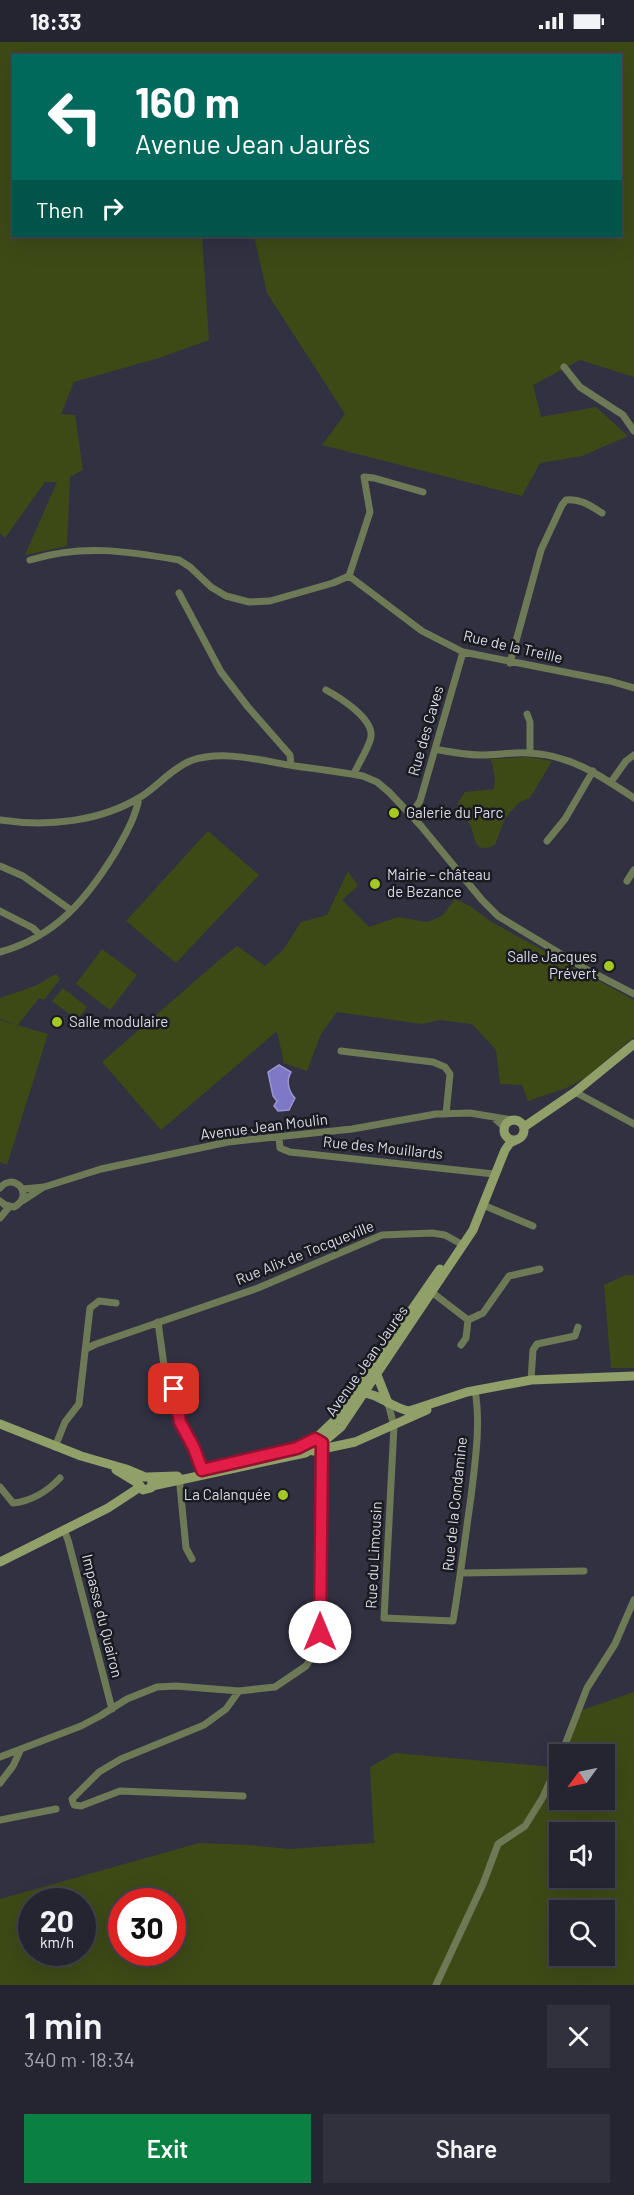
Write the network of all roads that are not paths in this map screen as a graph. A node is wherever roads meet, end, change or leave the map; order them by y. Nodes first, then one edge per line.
1 (564, 367) dead end
2 (634, 431) edge
3 (423, 492) dead end
4 (602, 513) dead end
5 (30, 560) dead end
6 (349, 576) junction
7 (179, 593) dead end
8 (463, 652) junction
9 (510, 663) junction
10 (634, 688) edge
11 (326, 690) dead end
12 (527, 714) dead end
13 (435, 749) junction
14 (530, 753) junction
15 (634, 755) edge
16 (291, 765) junction
17 (593, 771) junction
18 (354, 774) junction
19 (611, 782) junction
20 (139, 798) junction
21 (634, 798) edge
22 (408, 812) junction
23 (0, 820) edge
24 (547, 841) dead end
25 (0, 866) edge
26 (634, 870) edge
27 (627, 881) dead end
28 (71, 910) junction
29 (0, 911) edge
30 (40, 935) junction
31 (0, 952) edge
32 (634, 994) edge
33 (634, 1044) edge
34 (341, 1051) dead end
35 (573, 1094) junction
36 (446, 1114) junction
37 (634, 1124) edge
38 (524, 1127) junction
39 (507, 1128) junction
40 (279, 1138) junction
41 (516, 1140) junction
42 (493, 1174) junction
43 (1, 1185) edge
44 (44, 1187) junction
45 (22, 1189) junction
46 (22, 1201) junction
47 (0, 1202) edge
48 (483, 1205) junction
49 (9, 1207) junction
50 (0, 1218) edge
51 (533, 1226) dead end
52 (461, 1243) junction
53 (540, 1269) dead end
54 (429, 1290) junction
55 (116, 1304) dead end
56 (468, 1320) junction
57 (158, 1322) junction
58 (578, 1328) dead end
59 (461, 1344) dead end
60 (86, 1349) junction
61 (377, 1375) junction
62 (634, 1376) edge
63 (531, 1380) junction
64 (475, 1390) junction
65 (365, 1392) junction
66 (354, 1393) junction
67 (439, 1402) junction
68 (388, 1403) junction
69 (339, 1423) junction
70 (0, 1424) edge
71 (394, 1426) junction
72 (356, 1442) junction
73 (320, 1444) junction
74 (55, 1447) junction
75 (106, 1465) junction
76 (203, 1472) junction
77 (122, 1473) junction
78 (60, 1478) dead end
79 (180, 1478) junction
80 (144, 1484) junction
81 (0, 1487) edge
82 (124, 1498) junction
83 (108, 1508) junction
84 (64, 1530) junction
85 (192, 1559) dead end
86 (0, 1562) edge
87 (584, 1571) dead end
88 (461, 1573) junction
89 (634, 1600) edge
90 (453, 1621) joint
91 (239, 1690) junction
92 (112, 1709) junction
93 (565, 1744) edge
94 (20, 1751) junction
95 (0, 1757) edge
96 (0, 1783) edge
97 (549, 1783) edge
98 (243, 1796) dead end
99 (56, 1809) dead end
100 (0, 1820) edge
101 (436, 1985) edge

1 - 2 street
3 - 6 street
4 - 9 street
5 - 6 street
6 - 8 street, Rue de la Treille
7 - 16 street
8 - 9 street, Rue de la Treille
8 - 13 street, Rue des Caves
9 - 10 street, Rue de la Treille
11 - 18 street
12 - 14 street
13 - 14 street
13 - 22 street, Rue des Caves
14 - 17 street
15 - 19 street
16 - 18 street
16 - 20 street
17 - 19 street
17 - 24 street
18 - 22 street
19 - 21 street
20 - 23 street
20 - 28 street
22 - 32 street
25 - 28 street
26 - 27 street
28 - 30 street
29 - 30 street
30 - 31 street
33 - 35 main road
34 - 36 street
35 - 37 street
35 - 38 main road
36 - 39 street, Avenue Jean Moulin
36 - 40 street, Avenue Jean Moulin
38 - 39 main road
38 - 41 main road, Avenue Jean Jaurès
39 - 41 main road
39 - 42 main road, Avenue Jean Jaurès
40 - 42 street, Rue des Mouillards
40 - 44 street, Avenue Jean Moulin
41 - 42 main road, Avenue Jean Jaurès
42 - 48 main road, Avenue Jean Jaurès
42 - 52 main road, Avenue Jean Jaurès
43 - 45 street
44 - 45 street, Avenue Jean Moulin
44 - 46 street, Avenue Jean Moulin
45 - 46 street
46 - 49 street, Avenue Jean Moulin
47 - 49 street
48 - 51 street
48 - 52 main road, Avenue Jean Jaurès
49 - 50 street
52 - 54 main road, Avenue Jean Jaurès
52 - 57 street, Rue Alix de Tocqueville
53 - 56 street
54 - 56 street
54 - 61 main road, Avenue Jean Jaurès
54 - 66 main road, Avenue Jean Jaurès
55 - 60 street
56 - 59 street
57 - 60 street, Rue Alix de Tocqueville
57 - 76 street
58 - 63 street
60 - 74 street
61 - 65 main road, Avenue Jean Jaurès
61 - 68 main road
62 - 63 main road
63 - 64 main road
64 - 67 main road
64 - 88 street, Rue de la Condamine
65 - 66 main road
65 - 68 main road
65 - 69 main road, Avenue Jean Jaurès
66 - 69 main road, Avenue Jean Jaurès
67 - 68 main road
67 - 71 main road
68 - 71 street
69 - 72 main road
69 - 73 main road, Avenue Jean Jaurès
70 - 74 main road
71 - 72 main road
71 - 90 street, Rue du Limousin
72 - 73 main road
73 - 76 main road, Avenue Jean Jaurès
73 - 76 main road, Avenue Jean Jaurès
73 - 91 street
74 - 75 main road
75 - 77 main road
75 - 80 main road
76 - 79 main road, Avenue Jean Jaurès
77 - 80 main road
77 - 82 main road
78 - 81 street
79 - 80 main road, Avenue Jean Jaurès
79 - 85 street
80 - 82 main road, Avenue Jean Jaurès
80 - 83 main road, Avenue Jean Jaurès
82 - 83 main road, Avenue Jean Jaurès
83 - 84 main road, Avenue Jean Jaurès
84 - 86 main road, Avenue Jean Jaurès
84 - 92 street, Impasse du Quairon
87 - 88 street
88 - 90 street, Rue de la Condamine
89 - 93 street
91 - 92 street
91 - 98 street
92 - 94 street
94 - 95 street
94 - 96 street
97 - 101 street
99 - 100 street

